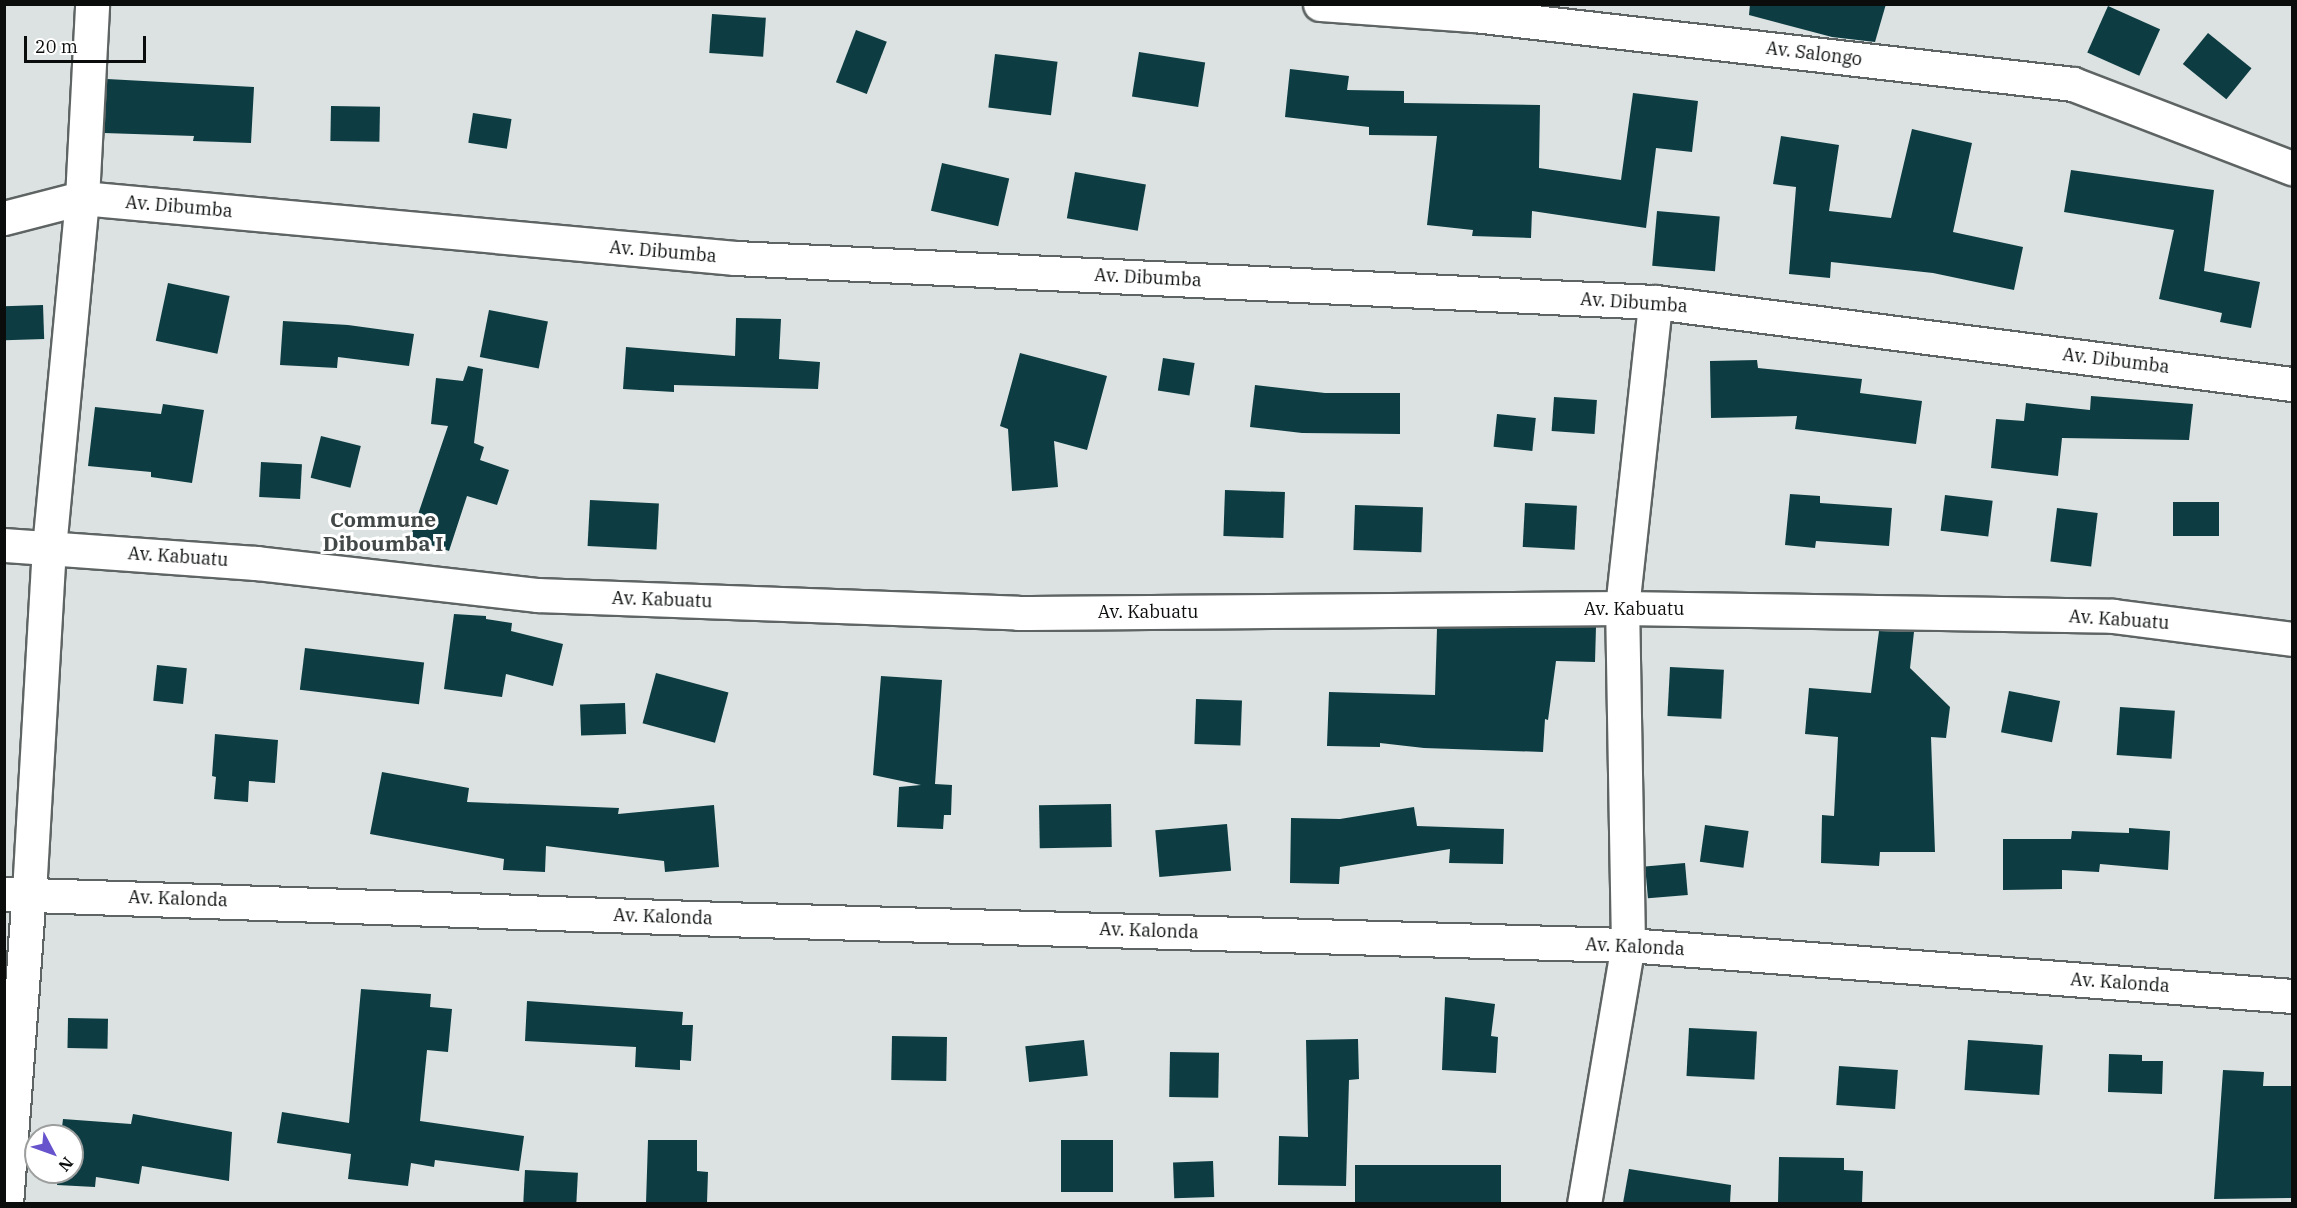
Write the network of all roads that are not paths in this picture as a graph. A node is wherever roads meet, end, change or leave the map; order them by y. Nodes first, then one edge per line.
1 (92, 4) edge
2 (1320, 4) edge
3 (2292, 168) edge
4 (82, 198) junction
5 (4, 219) edge
6 (1655, 302) junction
7 (2292, 384) edge
8 (4, 545) edge
9 (48, 548) junction
10 (1622, 608) junction
11 (2292, 639) edge
12 (17, 894) edge
13 (1628, 945) junction
14 (2292, 996) edge
15 (6, 1203) edge
16 (1584, 1203) edge

1 - 4 street
2 - 3 street, Av. Salongo
4 - 5 street, Av. Dibumba
4 - 6 street, Av. Dibumba
4 - 9 street
6 - 7 street, Av. Dibumba
6 - 10 street
8 - 9 street, Av. Kabuatu
9 - 10 street, Av. Kabuatu
9 - 12 street
10 - 11 street, Av. Kabuatu
10 - 13 street
12 - 13 street, Av. Kalonda
12 - 15 street
13 - 14 street, Av. Kalonda
13 - 16 street

